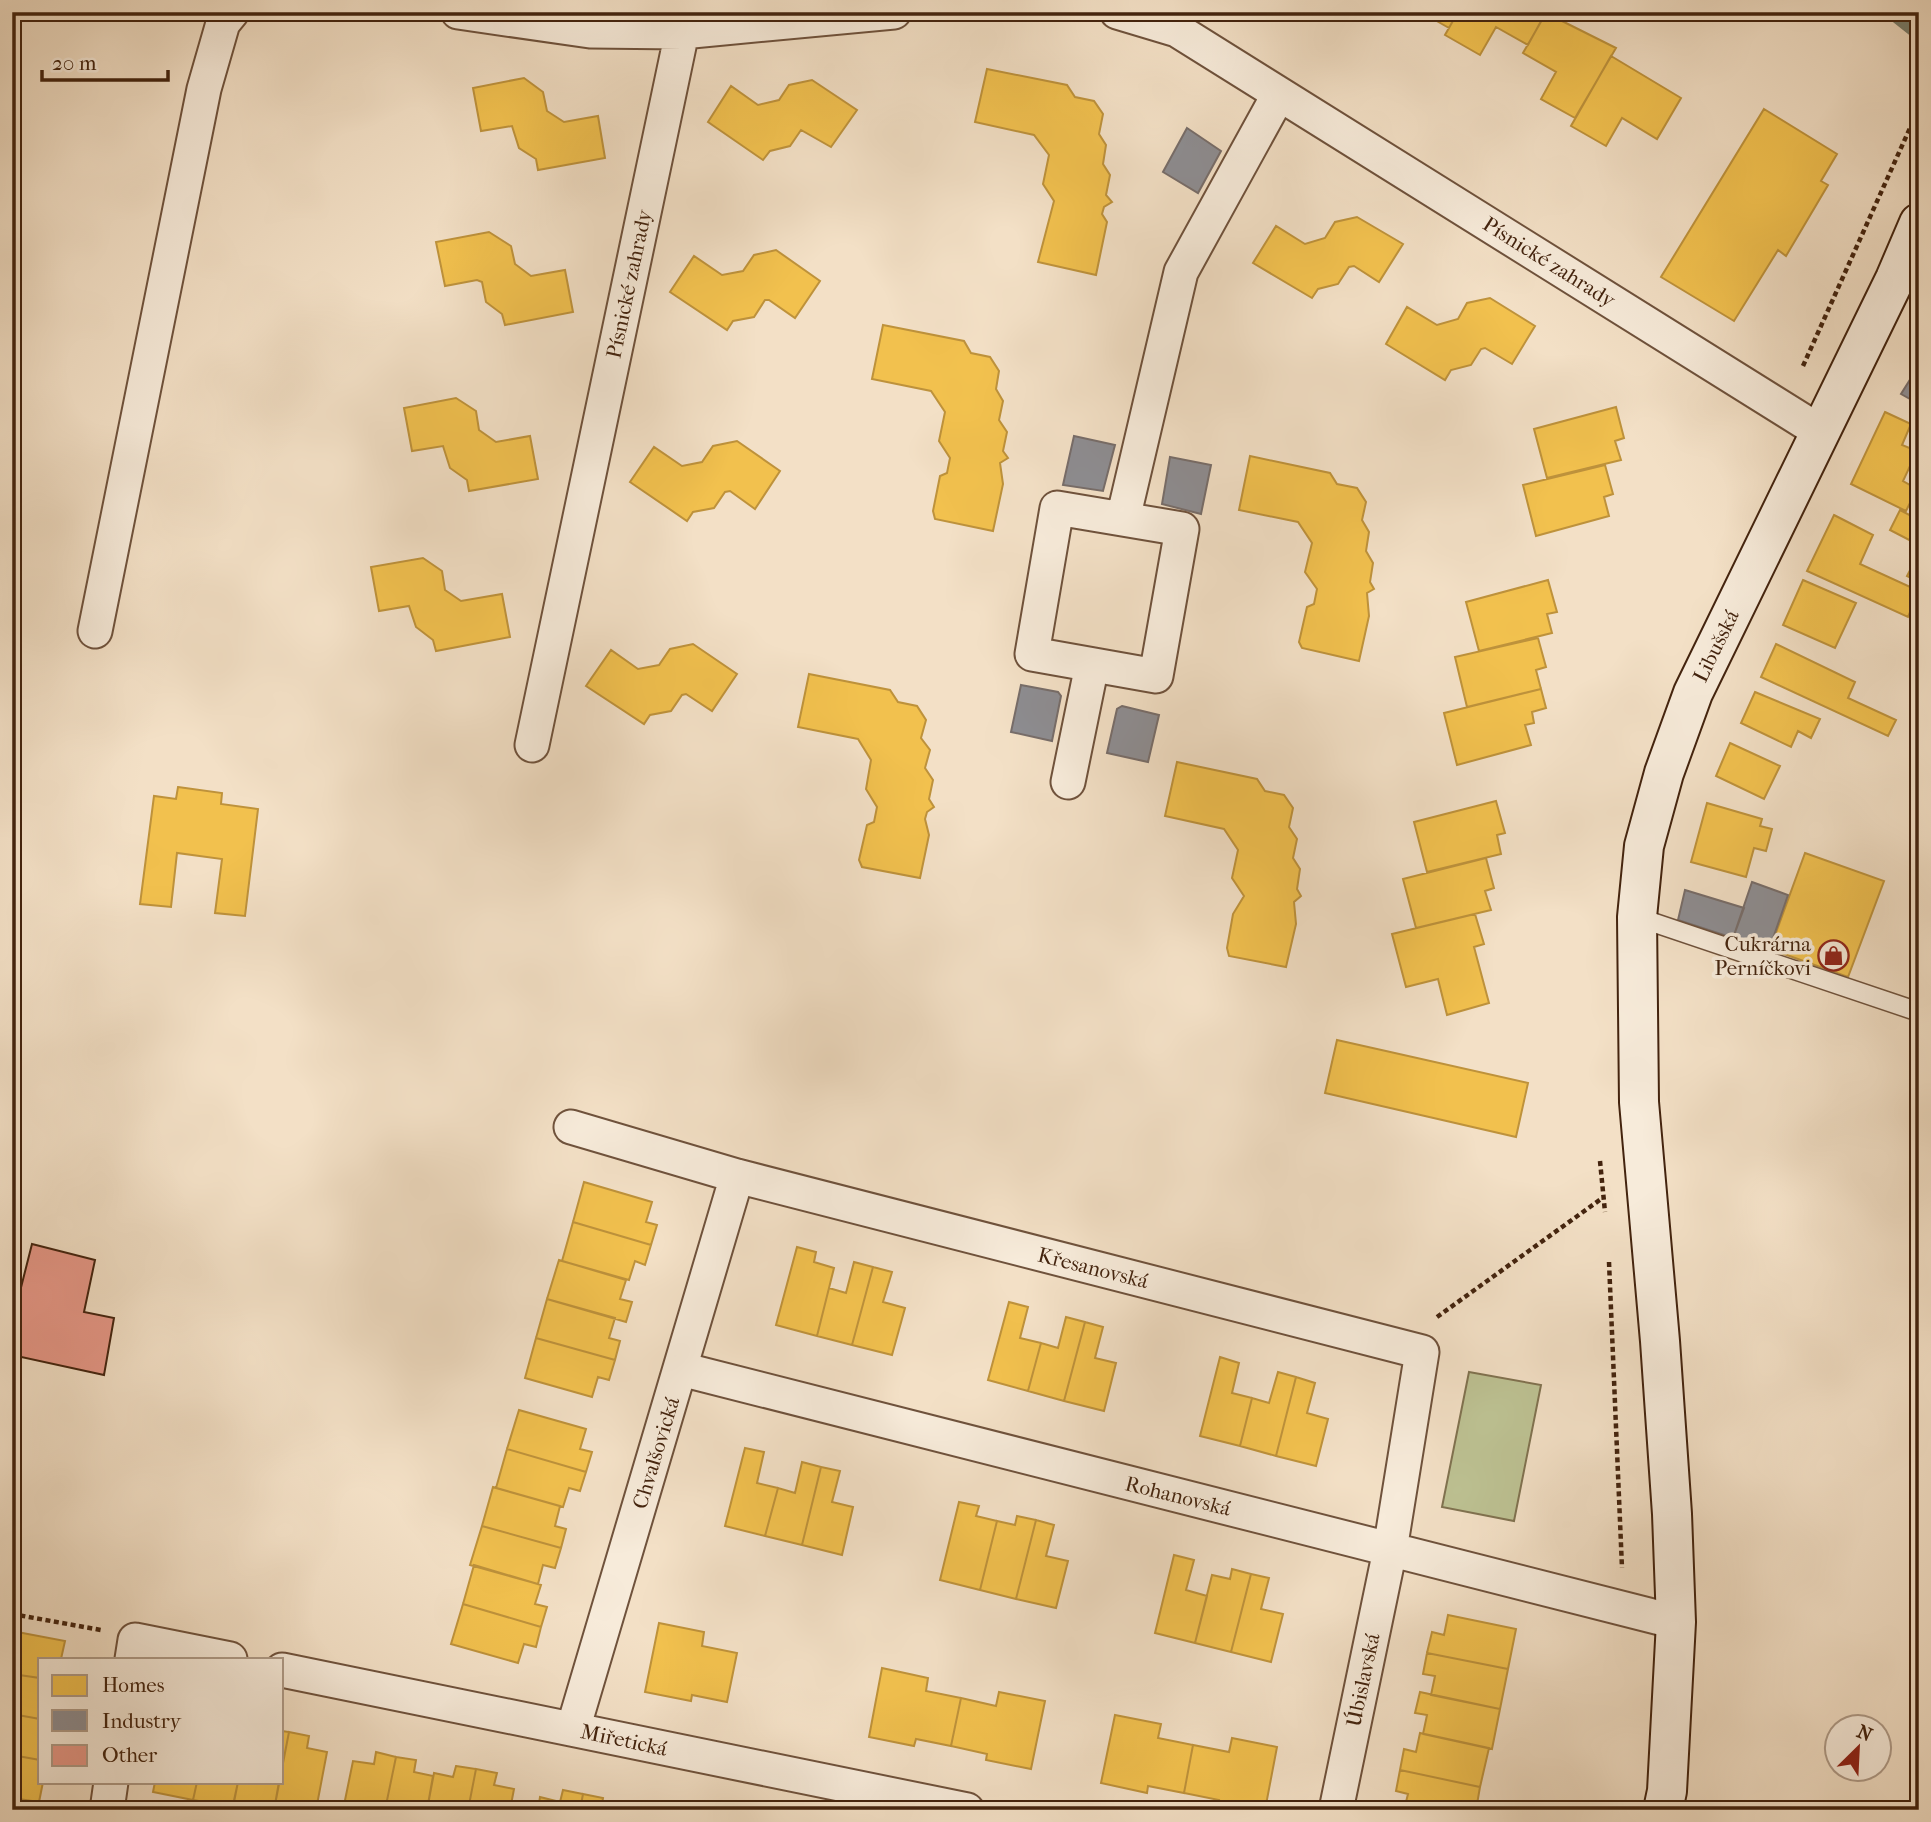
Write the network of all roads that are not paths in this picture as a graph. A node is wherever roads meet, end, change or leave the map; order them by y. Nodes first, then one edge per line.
1 (232, 12) edge
2 (458, 12) edge
3 (894, 12) edge
4 (1117, 12) edge
5 (682, 32) junction
6 (1279, 94) junction
7 (1919, 223) edge
8 (1819, 431) junction
9 (1123, 519) junction
10 (95, 631) dead end
11 (1092, 665) junction
12 (531, 745) dead end
13 (1068, 782) dead end
14 (1637, 917) junction
15 (1919, 1012) edge
16 (571, 1128) dead end
17 (737, 1176) junction
18 (681, 1369) junction
19 (1390, 1550) junction
20 (1676, 1622) junction
21 (134, 1650) edge
22 (219, 1658) edge
23 (284, 1670) edge
24 (573, 1729) junction
25 (111, 1784) edge
26 (107, 1810) edge
27 (967, 1810) edge
28 (1336, 1810) edge
29 (1663, 1810) edge

1 - 10 street
2 - 5 street
3 - 5 street
4 - 6 street, Písnické zahrady
5 - 12 street, Písnické zahrady
6 - 8 street, Písnické zahrady
6 - 9 street
7 - 8 street, Libušská
8 - 14 street, Libušská
9 - 11 street
9 - 11 street
11 - 13 street
14 - 15 lane
14 - 20 street, Libušská
16 - 17 street, Křesanovská
17 - 18 street, Chvalšovická
17 - 19 street, Křesanovská
18 - 19 street, Rohanovská
18 - 24 street, Chvalšovická
19 - 20 street, Rohanovská
19 - 28 street, Úbislavská
20 - 29 street, Libušská
21 - 22 street
23 - 24 street, Miřetická
24 - 27 street, Miřetická
25 - 26 street

